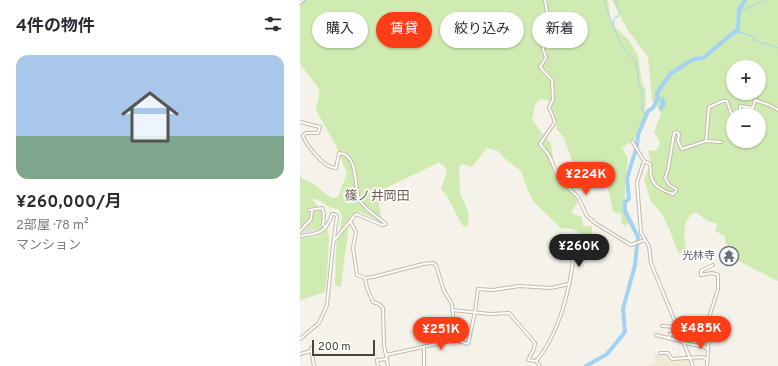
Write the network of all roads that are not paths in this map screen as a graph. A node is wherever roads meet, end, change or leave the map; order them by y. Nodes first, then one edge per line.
1 (303, 0) edge
2 (545, 0) edge
3 (300, 2) edge
4 (729, 108) edge
5 (740, 108) edge
6 (753, 108) edge
7 (753, 108) edge
8 (778, 110) edge
9 (300, 122) edge
10 (632, 141) dead end
11 (706, 141) junction
12 (721, 142) dead end
13 (644, 161) junction
14 (350, 221) junction
15 (326, 227) junction
16 (300, 231) edge
17 (300, 236) edge
18 (645, 240) junction
19 (333, 242) junction
20 (574, 250) dead end
21 (713, 265) dead end
22 (365, 278) junction
23 (569, 284) junction
24 (452, 310) junction
25 (475, 312) junction
26 (662, 326) dead end
27 (677, 327) junction
28 (656, 335) dead end
29 (681, 336) junction
30 (669, 338) junction
31 (300, 339) edge
32 (454, 340) junction
33 (684, 342) junction
34 (424, 347) junction
35 (708, 350) junction
36 (660, 353) dead end
37 (300, 354) edge
38 (386, 354) junction
39 (689, 357) junction
40 (387, 359) junction
41 (708, 360) junction
42 (536, 362) junction
43 (314, 366) edge
44 (378, 366) edge
45 (388, 366) edge
46 (424, 366) edge
47 (540, 366) edge
48 (692, 366) edge
49 (707, 366) edge

1 - 3 street
2 - 18 street
4 - 11 street
5 - 7 street
6 - 8 street
9 - 14 street
10 - 13 street
11 - 12 street
11 - 13 street
13 - 18 street
14 - 19 street
14 - 22 street
15 - 16 street
15 - 17 street
15 - 19 street
18 - 27 street
19 - 31 street
20 - 23 street
21 - 35 street
22 - 24 street
22 - 38 street
23 - 25 street
23 - 42 street
24 - 25 street
24 - 32 street
25 - 32 street
25 - 42 street
26 - 27 street
27 - 29 street
28 - 30 street
29 - 30 street
29 - 33 street
30 - 33 street
32 - 34 street
33 - 35 street
33 - 39 street
34 - 38 street
34 - 46 street
35 - 41 street
36 - 39 street
37 - 43 street
38 - 40 street
39 - 41 street
39 - 48 street
40 - 44 street
40 - 45 street
41 - 49 street
42 - 47 street

